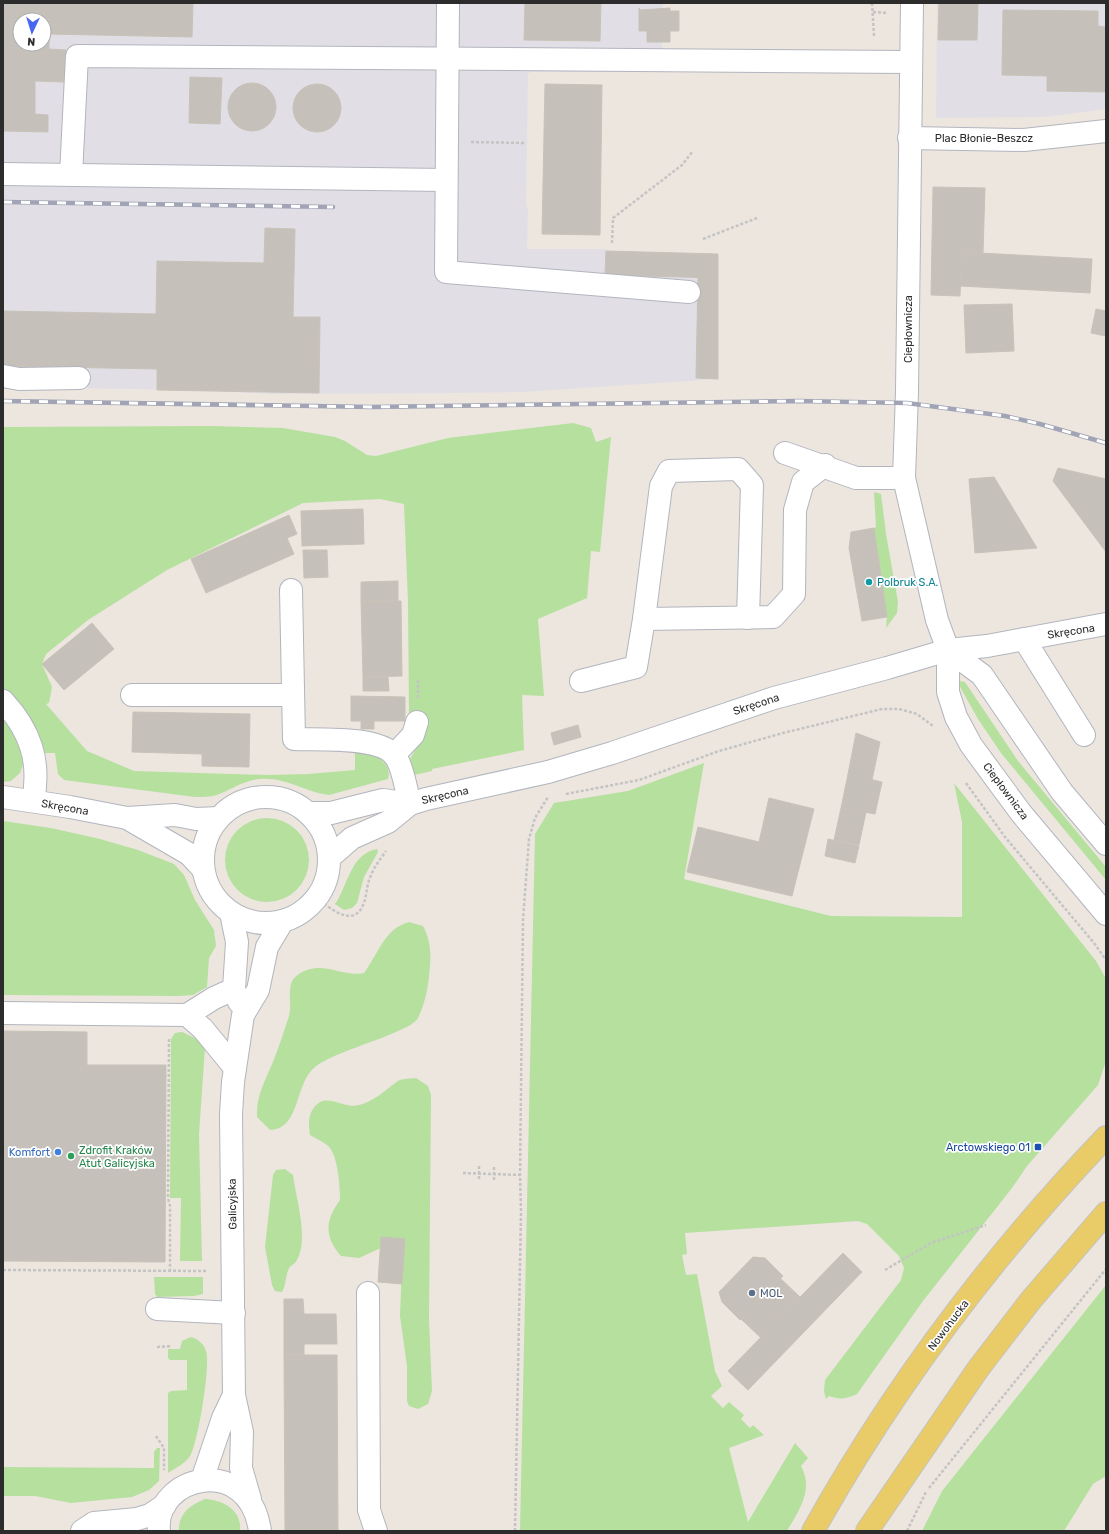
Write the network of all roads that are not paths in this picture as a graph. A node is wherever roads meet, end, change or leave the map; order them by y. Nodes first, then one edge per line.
1 (448, 3) edge
2 (903, 8) edge
3 (447, 58) junction
4 (910, 62) junction
5 (1106, 131) edge
6 (909, 138) junction
7 (3, 174) edge
8 (71, 174) junction
9 (446, 180) junction
10 (689, 292) dead end
11 (3, 376) edge
12 (78, 378) dead end
13 (785, 453) dead end
14 (824, 465) junction
15 (904, 478) junction
16 (291, 590) dead end
17 (748, 618) junction
18 (644, 619) junction
19 (1106, 624) edge
20 (1024, 638) junction
21 (948, 650) junction
22 (581, 680) dead end
23 (132, 695) dead end
24 (293, 695) junction
25 (3, 701) edge
26 (417, 722) dead end
27 (1084, 735) dead end
28 (394, 755) junction
29 (3, 797) edge
30 (33, 801) junction
31 (418, 801) junction
32 (308, 813) junction
33 (127, 818) junction
34 (219, 818) junction
35 (1106, 844) edge
36 (329, 858) junction
37 (204, 869) junction
38 (231, 913) junction
39 (1106, 914) edge
40 (282, 922) junction
41 (234, 989) junction
42 (3, 1013) edge
43 (187, 1015) junction
44 (242, 1015) junction
45 (235, 1068) junction
46 (1106, 1137) edge
47 (1106, 1213) edge
48 (368, 1293) dead end
49 (157, 1309) dead end
50 (234, 1312) junction
51 (234, 1395) junction
52 (202, 1480) junction
53 (250, 1499) junction
54 (165, 1506) junction
55 (82, 1531) edge
56 (158, 1531) edge
57 (260, 1531) edge
58 (376, 1531) edge
59 (813, 1531) edge
60 (867, 1531) edge

1 - 3 street
2 - 4 street, Ciepłownicza
3 - 4 street
3 - 8 street
3 - 9 street
4 - 6 street, Ciepłownicza
5 - 6 street, Plac Błonie-Beszcz
6 - 15 street, Ciepłownicza
7 - 8 street
8 - 9 street
9 - 10 street
11 - 12 street
13 - 14 street
14 - 15 street
14 - 17 street
15 - 21 street, Ciepłownicza
16 - 24 street
17 - 18 street
17 - 18 street
18 - 22 street
19 - 20 street, Skręcona
20 - 21 street, Skręcona
20 - 27 street
21 - 31 street, Skręcona
21 - 35 street
21 - 39 street, Ciepłownicza
23 - 24 street
24 - 28 street
25 - 30 street
26 - 28 street
28 - 31 street
29 - 30 street, Skręcona
30 - 33 street, Skręcona
31 - 32 street, Skręcona
31 - 36 street, Skręcona
32 - 34 street
32 - 36 street
33 - 34 street, Skręcona
33 - 37 street, Skręcona
34 - 37 street
36 - 40 street
37 - 38 street
38 - 40 street
38 - 41 street, Galicyjska
40 - 44 street, Galicyjska
41 - 43 street
41 - 44 street, Galicyjska
42 - 43 street
43 - 45 street
44 - 45 street, Galicyjska
45 - 50 street, Galicyjska
46 - 59 main road, Nowohucka
47 - 60 main road
48 - 58 street
49 - 50 street
50 - 51 street, Galicyjska
51 - 52 street, Galicyjska
51 - 53 street, Galicyjska
52 - 53 street
52 - 54 street
53 - 57 street, Galicyjska
54 - 55 street
54 - 56 street

